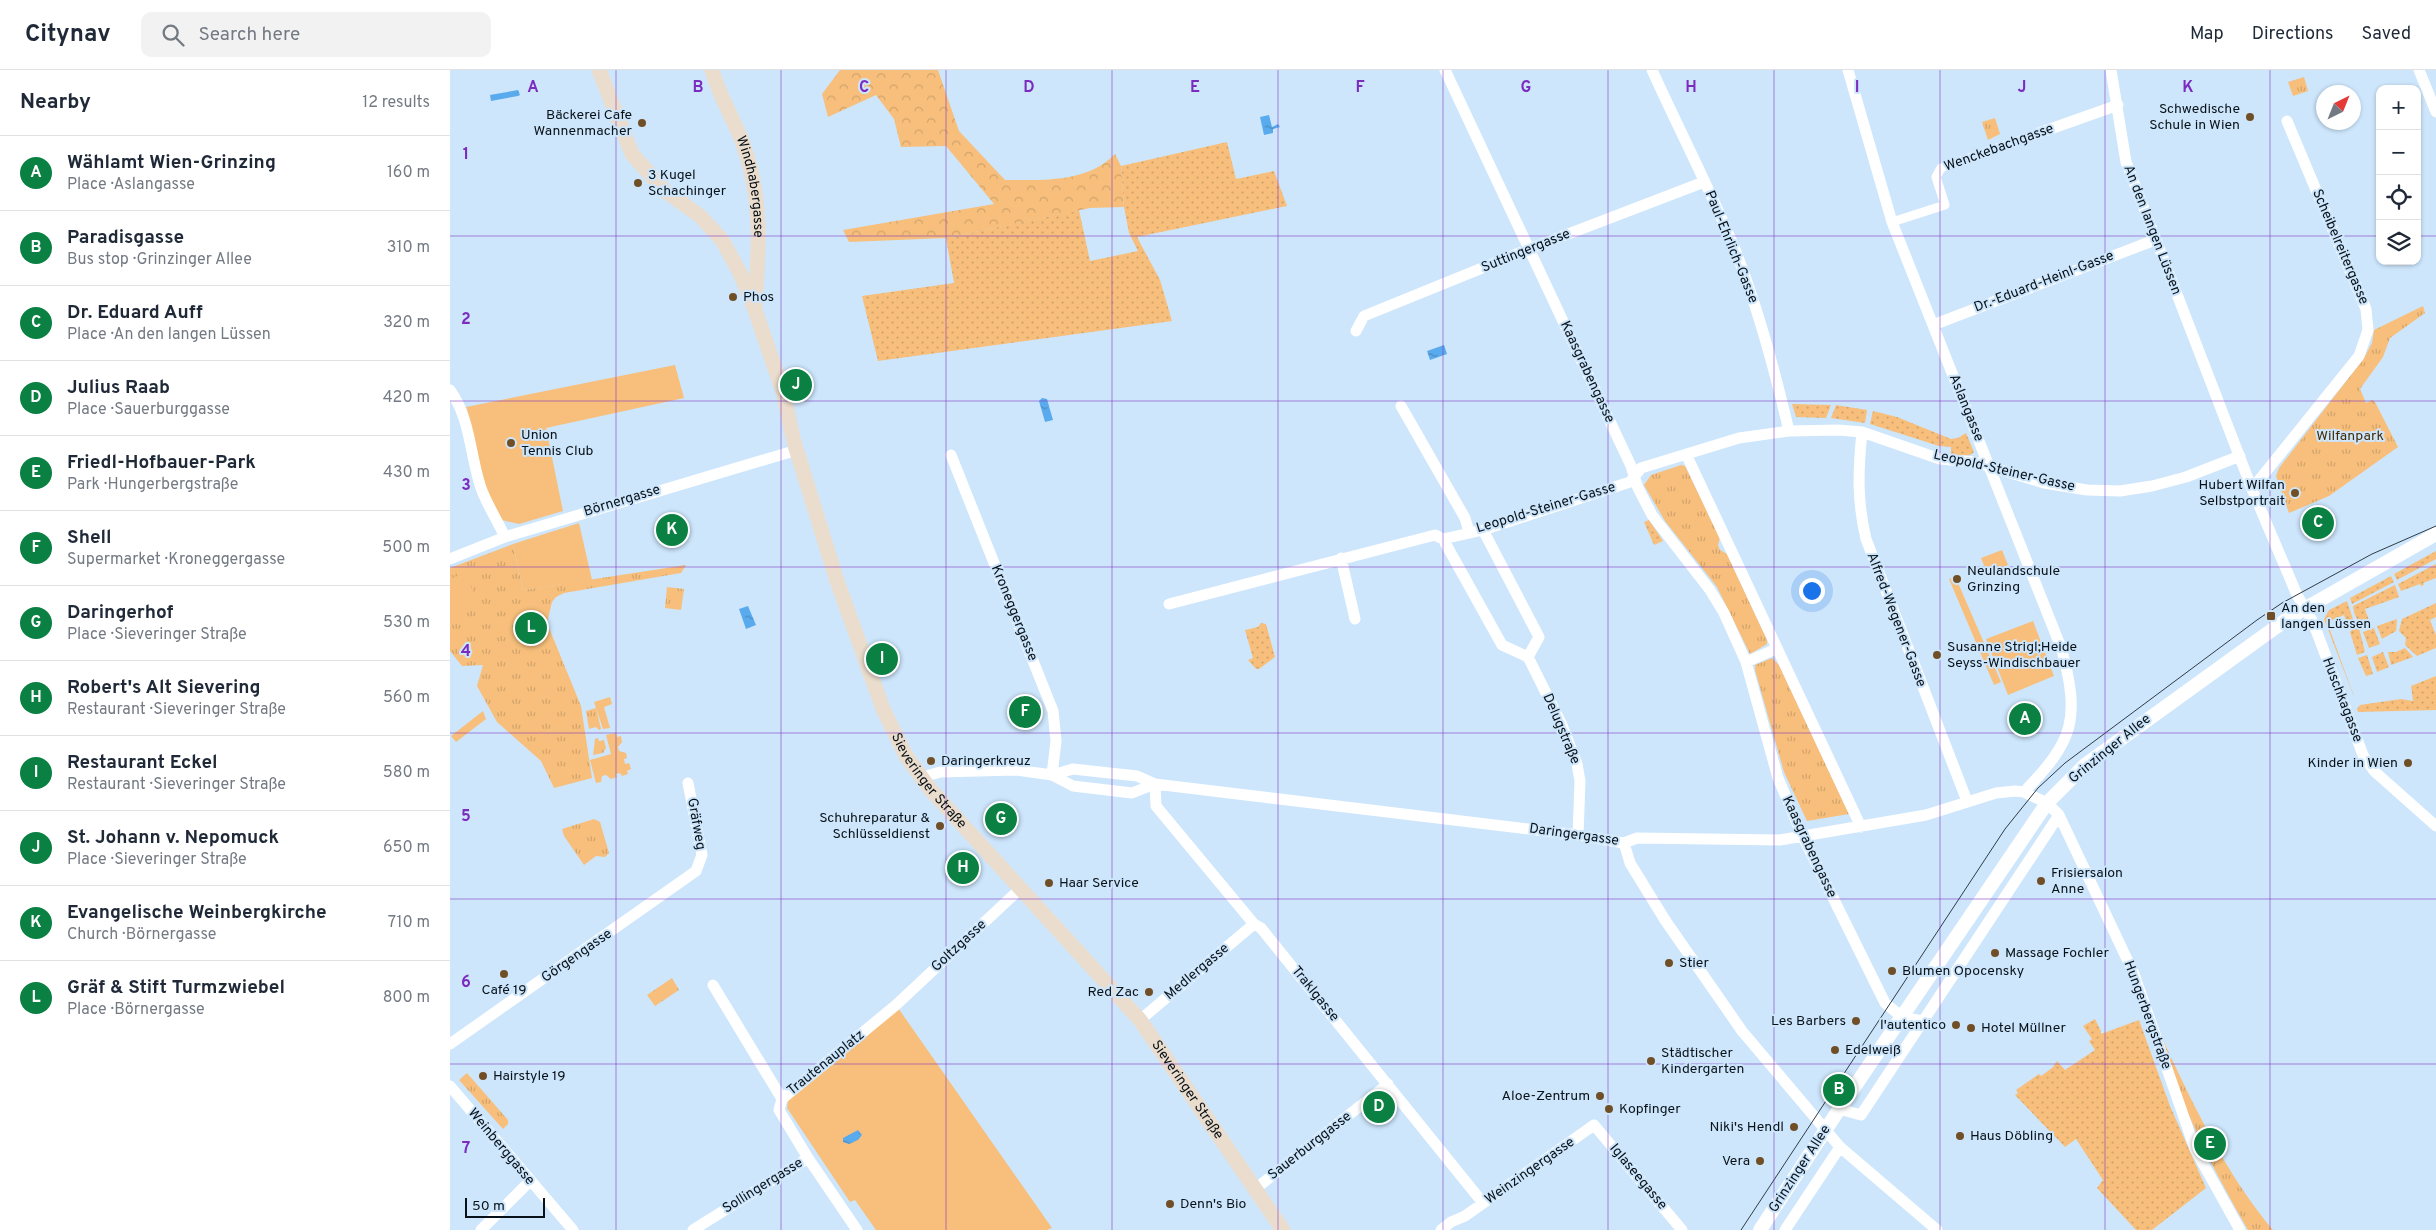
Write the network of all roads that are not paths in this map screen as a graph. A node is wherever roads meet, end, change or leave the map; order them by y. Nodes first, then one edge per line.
1 (599, 70) edge
2 (712, 70) edge
3 (1445, 70) edge
4 (1652, 70) edge
5 (1848, 70) edge
6 (2111, 70) edge
7 (2419, 70) edge
8 (2118, 105) junction
9 (2436, 112) edge
10 (2287, 121) dead end
11 (2039, 133) joint
12 (1704, 182) junction
13 (1892, 222) junction
14 (2155, 240) junction
15 (1529, 249) junction
16 (757, 269) junction
17 (740, 274) junction
18 (755, 310) junction
19 (1932, 325) junction
20 (1356, 331) dead end
21 (450, 390) edge
22 (1401, 406) dead end
23 (1789, 431) junction
24 (1862, 432) junction
25 (796, 450) junction
26 (1686, 454) junction
27 (951, 455) dead end
28 (2240, 456) junction
29 (1990, 467) junction
30 (1635, 476) junction
31 (2252, 489) junction
32 (1483, 530) junction
33 (1468, 532) junction
34 (2436, 534) edge
35 (506, 537) junction
36 (1443, 539) junction
37 (1341, 558) junction
38 (450, 559) edge
39 (1170, 604) dead end
40 (2305, 607) junction
41 (1355, 619) dead end
42 (1776, 649) junction
43 (1528, 657) junction
44 (1746, 662) junction
45 (1052, 775) junction
46 (920, 778) junction
47 (688, 784) dead end
48 (1155, 784) junction
49 (2024, 792) junction
50 (1967, 801) junction
51 (2046, 803) junction
52 (2059, 815) junction
53 (2436, 826) edge
54 (1861, 828) junction
55 (1578, 835) junction
56 (1802, 835) junction
57 (1624, 843) junction
58 (700, 865) joint
59 (1021, 888) junction
60 (1254, 924) junction
61 (713, 985) dead end
62 (896, 1005) joint
63 (1902, 1017) junction
64 (1140, 1020) junction
65 (1922, 1021) junction
66 (450, 1044) edge
67 (1388, 1084) junction
68 (450, 1086) edge
69 (782, 1100) junction
70 (1839, 1109) junction
71 (1594, 1125) joint
72 (1826, 1128) junction
73 (1840, 1146) junction
74 (808, 1158) junction
75 (530, 1181) junction
76 (1254, 1190) junction
77 (1483, 1203) junction
78 (1466, 1216) junction
79 (481, 1230) edge
80 (573, 1230) edge
81 (692, 1230) edge
82 (857, 1230) edge
83 (1283, 1230) edge
84 (1441, 1230) edge
85 (1455, 1230) edge
86 (1682, 1230) edge
87 (1760, 1230) edge
88 (1785, 1230) edge
89 (1937, 1230) edge
90 (2240, 1230) edge

1 - 17 main road, Sieveringer Straße
2 - 16 main road, Windhabergasse
3 - 15 street, Kaasgrabengasse
4 - 12 street, Paul-Ehrlich-Gasse
5 - 13 street, Aslangasse
6 - 8 street, An den langen Lüssen
7 - 9 street
8 - 11 street, Wenckebachgasse
8 - 14 street, An den langen Lüssen
10 - 31 street, Scheibelreitergasse
11 - 13 street, Wenckebachgasse
12 - 15 street, Suttingergasse
12 - 23 street, Paul-Ehrlich-Gasse
13 - 19 street, Aslangasse
14 - 19 street, Dr.-Eduard-Heinl-Gasse
14 - 28 street, An den langen Lüssen
15 - 20 street, Suttingergasse
15 - 30 street, Kaasgrabengasse
16 - 17 main road
16 - 18 main road, Windhabergasse
17 - 18 main road, Sieveringer Straße
18 - 25 main road, Sieveringer Straße
19 - 29 street, Aslangasse
21 - 35 street
22 - 33 street
23 - 24 street, Leopold-Steiner-Gasse
23 - 26 street, Leopold-Steiner-Gasse
24 - 29 street, Leopold-Steiner-Gasse
24 - 50 street, Alfred-Wegener-Gasse
25 - 35 street, Börnergasse
25 - 46 main road, Sieveringer Straße
26 - 30 street, Leopold-Steiner-Gasse
26 - 42 street
27 - 45 street, Kroneggergasse
28 - 29 street, Leopold-Steiner-Gasse
28 - 31 street, An den langen Lüssen
29 - 49 street, Aslangasse
30 - 32 street, Leopold-Steiner-Gasse
30 - 44 street, Kaasgrabengasse
31 - 40 street, An den langen Lüssen
32 - 33 street, Leopold-Steiner-Gasse
32 - 43 street
33 - 36 street, Leopold-Steiner-Gasse
34 - 40 street, Grinzinger Allee
35 - 38 street, Börnergasse
36 - 37 street, Leopold-Steiner-Gasse
36 - 43 street
37 - 39 street, Leopold-Steiner-Gasse
37 - 41 street
40 - 51 street, Grinzinger Allee
40 - 53 street, Huschkagasse
42 - 44 street
42 - 54 street
43 - 55 street, Delugstraße
44 - 56 street, Kaasgrabengasse
45 - 46 street, Daringergasse
45 - 48 street, Daringergasse
45 - 48 street, Daringergasse
46 - 59 main road, Sieveringer Straße
47 - 58 street, Gräfweg
48 - 55 street, Daringergasse
48 - 60 street, Traklgasse
49 - 50 street, Daringergasse
49 - 51 street, Daringergasse
50 - 54 street, Daringergasse
51 - 52 street, Hungerbergstraße
51 - 63 street, Grinzinger Allee
52 - 65 street
52 - 90 street, Hungerbergstraße
54 - 56 street, Daringergasse
55 - 57 street, Daringergasse
56 - 57 street, Daringergasse
56 - 63 street, Kaasgrabengasse
57 - 72 street
58 - 66 street, Görgengasse
59 - 62 street, Goltzgasse
59 - 64 main road, Sieveringer Straße
60 - 64 street, Medlergasse
60 - 67 street, Traklgasse
61 - 69 street
62 - 69 street, Trautenauplatz
63 - 65 street
63 - 70 street, Grinzinger Allee
64 - 76 main road, Sieveringer Straße
65 - 70 street
67 - 76 street, Sauerburggasse
67 - 77 street, Traklgasse
68 - 75 street, Weinberggasse
69 - 74 street, Trautenauplatz
70 - 72 street, Grinzinger Allee
71 - 77 street, Weinzingergasse
71 - 86 street, Iglaseegasse
72 - 73 street
72 - 87 street, Grinzinger Allee
73 - 88 street, Grinzinger Allee
73 - 89 street
74 - 81 street, Sollingergasse
74 - 82 street, Trautenauplatz
75 - 79 street
75 - 80 street, Weinberggasse
76 - 83 main road, Sieveringer Straße
77 - 78 street, Weinzingergasse
78 - 84 street, Weinzingergasse
78 - 85 street, Weinzingergasse

